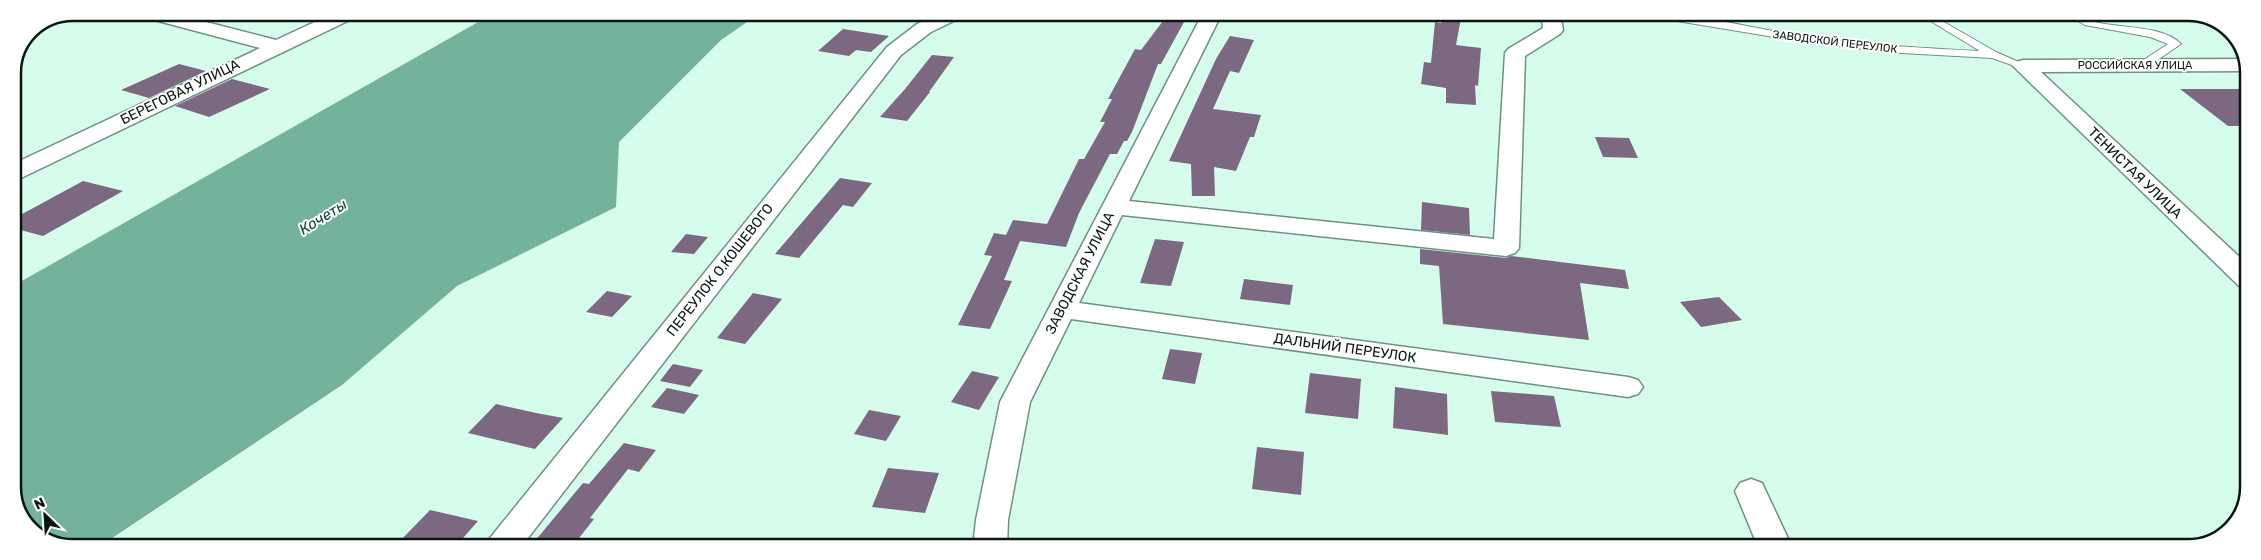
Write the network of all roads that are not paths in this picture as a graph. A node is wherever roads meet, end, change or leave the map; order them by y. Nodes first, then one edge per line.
1 (183, 21) edge
2 (331, 21) edge
3 (938, 21) edge
4 (1209, 21) edge
5 (1551, 21) edge
6 (1695, 21) edge
7 (1936, 21) edge
8 (2086, 21) edge
9 (276, 46) junction
10 (1994, 54) junction
11 (2239, 65) edge
12 (2023, 66) junction
13 (2143, 66) junction
14 (21, 169) edge
15 (1114, 208) junction
16 (2240, 272) edge
17 (1062, 309) junction
18 (1628, 387) dead end
19 (1751, 491) dead end
20 (508, 539) edge
21 (991, 539) edge
22 (1772, 539) edge

1 - 9 street
2 - 9 street, БЕРЕГОВАЯ УЛИЦА
3 - 20 street, ПЕРЕУЛОК О.КОШЕВОГО
4 - 15 street, ЗАВОДСКАЯ УЛИЦА
5 - 15 street
6 - 10 lane, ЗАВОДСКОЙ ПЕРЕУЛОК
7 - 10 lane
8 - 13 lane
9 - 14 street, БЕРЕГОВАЯ УЛИЦА
10 - 12 lane, ЗАВОДСКОЙ ПЕРЕУЛОК
11 - 13 street, РОССИЙСКАЯ УЛИЦА
12 - 13 street, РОССИЙСКАЯ УЛИЦА
12 - 16 street, ТЕНИСТАЯ УЛИЦА
15 - 17 street, ЗАВОДСКАЯ УЛИЦА
17 - 18 street, ДАЛЬНИЙ ПЕРЕУЛОК
17 - 21 street, ЗАВОДСКАЯ УЛИЦА
19 - 22 street

